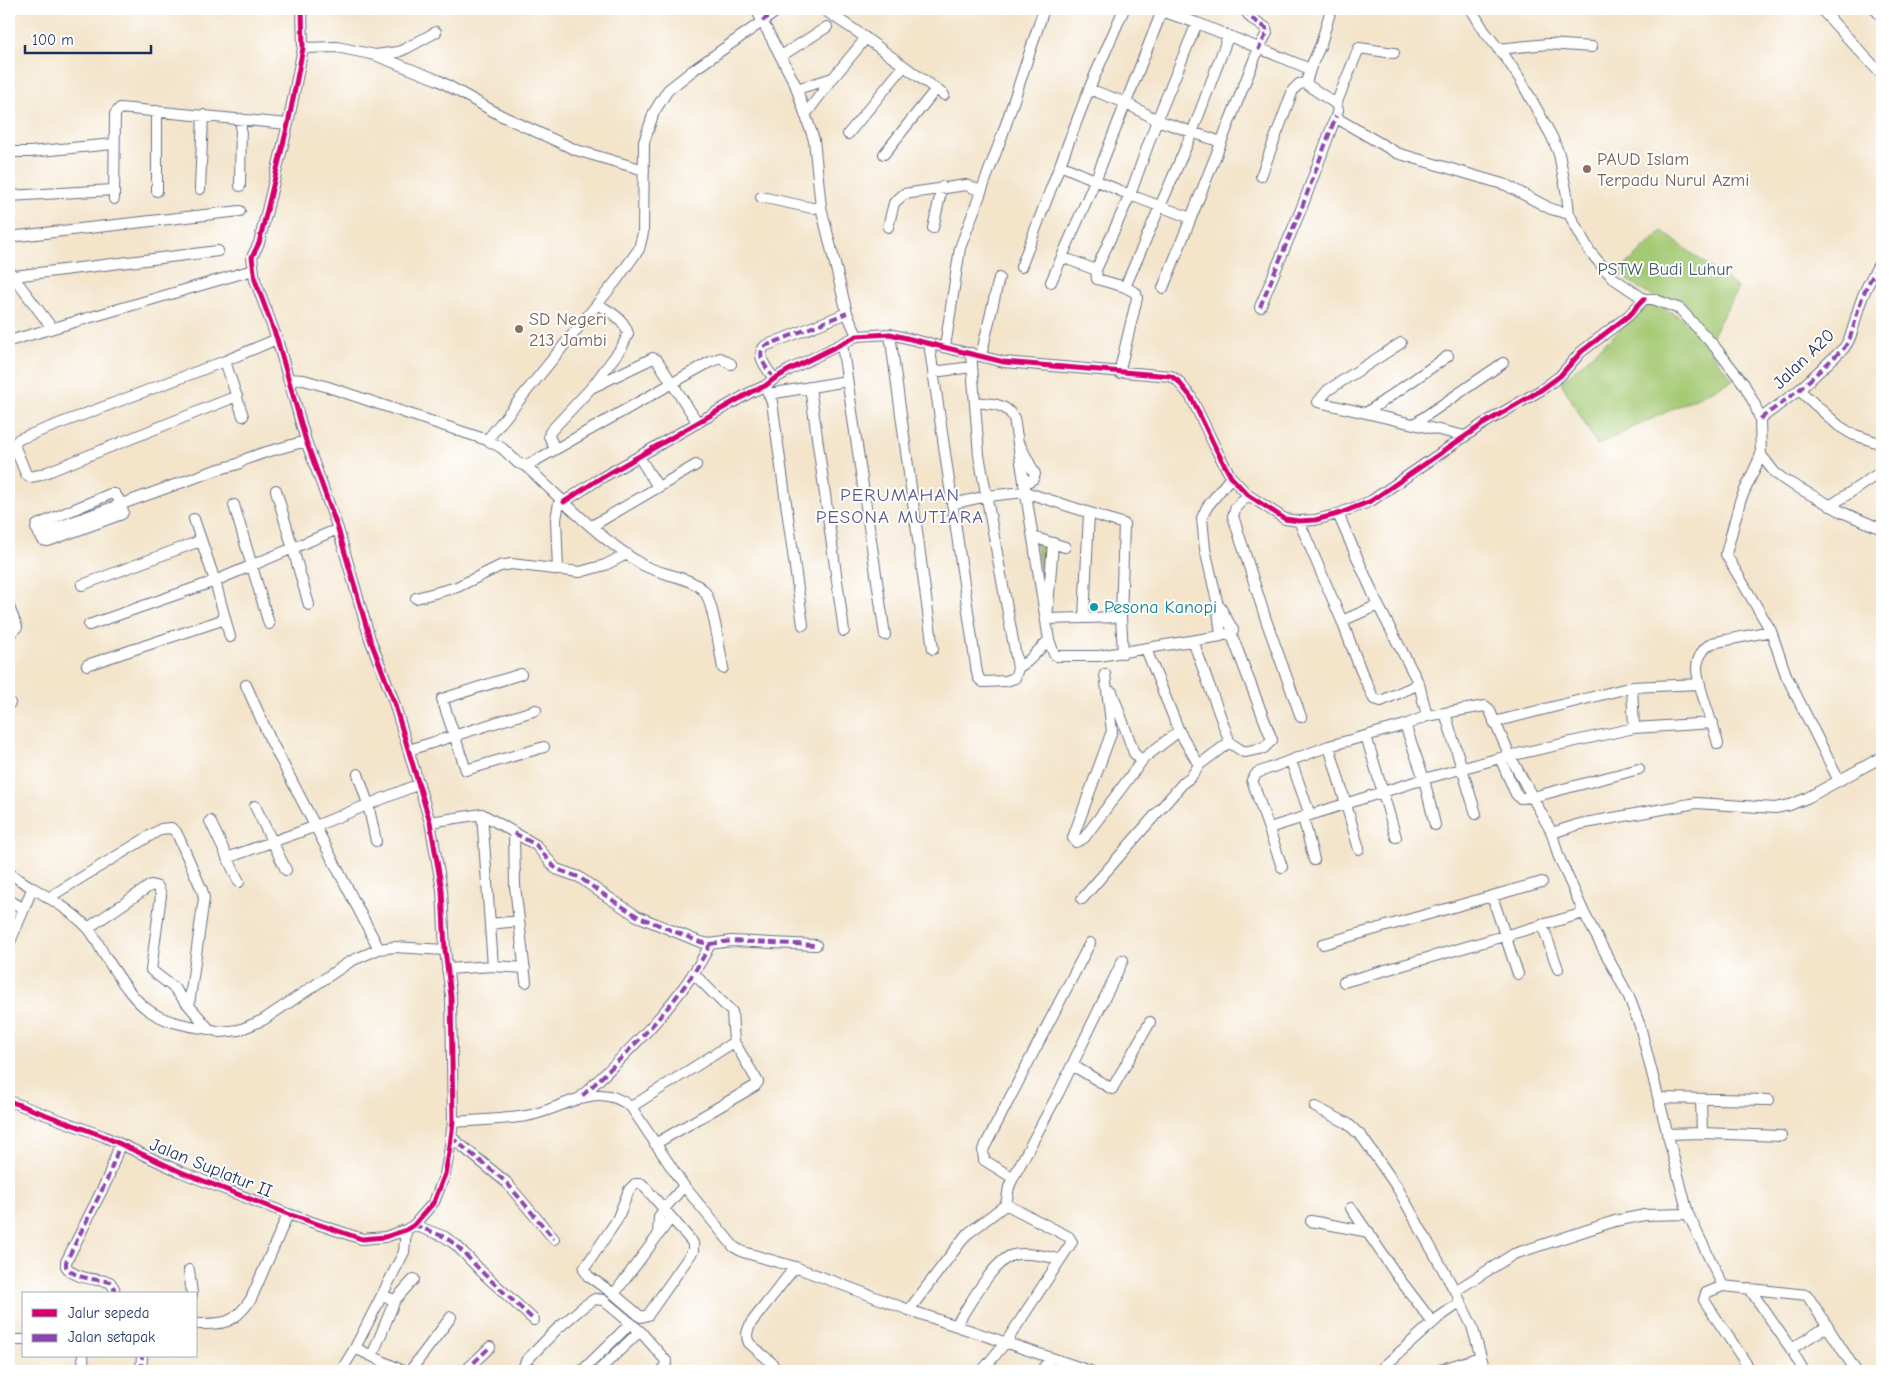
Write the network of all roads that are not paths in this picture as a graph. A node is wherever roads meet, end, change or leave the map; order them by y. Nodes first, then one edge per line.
1 (302, 9) edge
2 (756, 9) edge
3 (780, 9) edge
4 (820, 9) edge
5 (1044, 9) edge
6 (1124, 9) edge
7 (1244, 9) edge
8 (1331, 9) edge
9 (1470, 9) edge
10 (1822, 9) edge
11 (1875, 9) edge
12 (1159, 10) edge
13 (1882, 17) edge
14 (762, 21) junction
15 (1197, 23) junction
16 (827, 27) dead end
17 (436, 32) dead end
18 (1228, 37) junction
19 (866, 38) junction
20 (1592, 47) dead end
21 (303, 48) junction
22 (1498, 49) junction
23 (1258, 50) junction
24 (1394, 53) dead end
25 (375, 55) junction
26 (781, 56) junction
27 (904, 66) junction
28 (1310, 69) junction
29 (1882, 74) edge
30 (833, 78) junction
31 (1306, 83) junction
32 (796, 89) junction
33 (1089, 89) junction
34 (1126, 103) junction
35 (1336, 104) junction
36 (157, 110) junction
37 (203, 115) junction
38 (805, 115) junction
39 (1336, 116) junction
40 (241, 119) junction
41 (1157, 120) junction
42 (288, 124) junction
43 (1192, 133) junction
44 (848, 134) dead end
45 (1221, 142) junction
46 (113, 144) junction
47 (9, 152) edge
48 (884, 154) dead end
49 (1060, 165) junction
50 (644, 170) junction
51 (1261, 176) dead end
52 (1095, 180) junction
53 (240, 186) dead end
54 (942, 188) junction
55 (200, 189) dead end
56 (157, 191) dead end
57 (981, 191) junction
58 (1130, 195) junction
59 (9, 196) edge
60 (762, 196) dead end
61 (1162, 206) junction
62 (822, 207) junction
63 (240, 210) dead end
64 (1569, 214) junction
65 (1191, 218) junction
66 (888, 227) dead end
67 (933, 228) dead end
68 (9, 237) edge
69 (218, 251) dead end
70 (1062, 257) junction
71 (1882, 259) edge
72 (1021, 267) dead end
73 (253, 270) junction
74 (1096, 270) junction
75 (11, 274) edge
76 (999, 278) dead end
77 (1051, 282) dead end
78 (1125, 287) junction
79 (1163, 288) dead end
80 (1644, 299) junction
81 (598, 304) junction
82 (1260, 307) dead end
83 (847, 313) junction
84 (52, 328) junction
85 (890, 334) junction
86 (858, 336) junction
87 (276, 339) junction
88 (9, 341) edge
89 (1401, 342) dead end
90 (929, 343) junction
91 (842, 344) junction
92 (945, 347) junction
93 (976, 355) junction
94 (1448, 356) dead end
95 (225, 361) junction
96 (1503, 363) dead end
97 (731, 364) dead end
98 (972, 367) junction
99 (933, 372) junction
100 (1119, 373) junction
101 (288, 378) junction
102 (774, 379) junction
103 (847, 380) junction
104 (672, 383) junction
105 (810, 387) junction
106 (591, 388) junction
107 (767, 390) junction
108 (1799, 390) junction
109 (236, 396) junction
110 (975, 402) junction
111 (1366, 413) junction
112 (243, 416) dead end
113 (1760, 419) junction
114 (698, 423) junction
115 (1414, 424) junction
116 (1465, 436) junction
117 (487, 440) junction
118 (306, 442) junction
119 (1882, 444) edge
120 (555, 449) junction
121 (1761, 455) junction
122 (639, 457) junction
123 (696, 465) dead end
124 (526, 466) junction
125 (1882, 471) edge
126 (1231, 478) junction
127 (658, 487) junction
128 (1024, 488) junction
129 (276, 490) dead end
130 (1248, 495) junction
131 (986, 496) junction
132 (562, 500) junction
133 (952, 504) junction
134 (234, 506) dead end
135 (1830, 506) junction
136 (1089, 513) junction
137 (1338, 514) junction
138 (194, 519) dead end
139 (1299, 521) junction
140 (592, 526) junction
141 (338, 529) junction
142 (1882, 529) edge
143 (39, 534) dead end
144 (1032, 537) junction
145 (200, 541) junction
146 (1053, 543) junction
147 (1065, 547) dead end
148 (293, 548) junction
149 (627, 554) junction
150 (253, 565) junction
151 (558, 570) junction
152 (215, 581) junction
153 (82, 585) dead end
154 (416, 598) dead end
155 (309, 605) dead end
156 (1378, 605) junction
157 (9, 607) edge
158 (1121, 617) junction
159 (1084, 618) junction
160 (225, 619) junction
161 (1046, 619) junction
162 (1342, 621) junction
163 (269, 624) dead end
164 (89, 625) dead end
165 (803, 625) dead end
166 (844, 631) dead end
167 (1772, 631) junction
168 (9, 635) edge
169 (885, 635) dead end
170 (1226, 635) junction
171 (230, 637) dead end
172 (1049, 640) junction
173 (1193, 641) junction
174 (933, 649) dead end
175 (1146, 649) junction
176 (1123, 653) junction
177 (1099, 656) junction
178 (87, 664) dead end
179 (723, 668) dead end
180 (1018, 668) junction
181 (521, 674) dead end
182 (1105, 674) junction
183 (1419, 684) junction
184 (1700, 684) junction
185 (246, 685) dead end
186 (1632, 687) junction
187 (536, 710) dead end
188 (1445, 713) junction
189 (1427, 716) junction
190 (1301, 717) dead end
191 (1494, 722) junction
192 (1713, 724) junction
193 (1405, 725) junction
194 (1634, 728) junction
195 (1179, 731) junction
196 (455, 735) junction
197 (1366, 736) junction
198 (1230, 744) junction
199 (1718, 744) dead end
200 (1329, 746) junction
201 (544, 747) dead end
202 (410, 750) junction
203 (1505, 757) junction
204 (1882, 757) edge
205 (1144, 758) junction
206 (1291, 761) junction
207 (1199, 765) junction
208 (1463, 768) junction
209 (1639, 769) dead end
210 (358, 774) dead end
211 (1424, 779) junction
212 (1839, 781) junction
213 (419, 784) junction
214 (1384, 792) junction
215 (1533, 797) junction
216 (1347, 803) junction
217 (368, 804) junction
218 (254, 806) dead end
219 (482, 814) junction
220 (1476, 814) dead end
221 (1306, 816) junction
222 (210, 822) dead end
223 (430, 822) junction
224 (315, 825) junction
225 (1435, 825) dead end
226 (1269, 828) junction
227 (514, 833) junction
228 (1552, 833) junction
229 (1396, 837) dead end
230 (272, 839) junction
231 (376, 841) dead end
232 (1359, 849) dead end
233 (226, 856) junction
234 (1314, 860) dead end
235 (1282, 867) dead end
236 (286, 870) dead end
237 (9, 873) edge
238 (239, 882) dead end
239 (1542, 882) dead end
240 (32, 889) junction
241 (1492, 896) junction
242 (48, 898) junction
243 (1082, 899) dead end
244 (9, 900) edge
245 (24, 909) junction
246 (1584, 913) junction
247 (519, 921) junction
248 (490, 924) junction
249 (1542, 924) junction
250 (88, 928) junction
251 (1506, 934) junction
252 (1090, 943) dead end
253 (9, 944) edge
254 (710, 944) junction
255 (1323, 944) dead end
256 (816, 945) dead end
257 (379, 949) junction
258 (445, 950) junction
259 (1123, 960) dead end
260 (493, 966) junction
261 (525, 968) junction
262 (447, 969) junction
263 (1558, 969) dead end
264 (693, 973) junction
265 (1518, 974) dead end
266 (526, 982) dead end
267 (1344, 982) dead end
268 (189, 1005) junction
269 (1150, 1022) dead end
270 (209, 1029) junction
271 (734, 1042) junction
272 (1072, 1065) junction
273 (581, 1097) junction
274 (1658, 1098) junction
275 (1701, 1099) junction
276 (1769, 1100) dead end
277 (9, 1101) edge
278 (631, 1107) junction
279 (1315, 1107) dead end
280 (453, 1122) junction
281 (1702, 1133) junction
282 (1667, 1134) junction
283 (1781, 1136) dead end
284 (451, 1138) junction
285 (120, 1144) junction
286 (655, 1144) junction
287 (1013, 1178) junction
288 (684, 1186) junction
289 (1006, 1205) junction
290 (1351, 1208) dead end
291 (664, 1209) junction
292 (288, 1214) junction
293 (1688, 1214) junction
294 (671, 1218) junction
295 (1311, 1221) dead end
296 (410, 1228) junction
297 (1369, 1232) junction
298 (658, 1235) junction
299 (554, 1239) dead end
300 (1060, 1260) junction
301 (795, 1268) junction
302 (189, 1270) dead end
303 (414, 1279) dead end
304 (1723, 1286) junction
305 (1749, 1288) junction
306 (1455, 1291) junction
307 (115, 1292) edge
308 (192, 1292) edge
309 (614, 1294) junction
310 (383, 1296) junction
311 (395, 1300) junction
312 (1461, 1302) junction
313 (909, 1310) junction
314 (451, 1317) dead end
315 (534, 1320) dead end
316 (631, 1323) junction
317 (1434, 1323) junction
318 (198, 1324) edge
319 (956, 1325) junction
320 (1828, 1326) junction
321 (640, 1331) junction
322 (9, 1340) edge
323 (22, 1340) edge
324 (1006, 1342) junction
325 (490, 1347) dead end
326 (356, 1348) junction
327 (1791, 1349) junction
328 (372, 1356) junction
329 (1480, 1357) junction
330 (83, 1358) edge
331 (142, 1358) edge
332 (1051, 1358) junction
333 (1800, 1370) edge
334 (84, 1371) edge
335 (141, 1371) edge
336 (341, 1371) edge
337 (403, 1371) edge
338 (410, 1371) edge
339 (465, 1371) edge
340 (524, 1371) edge
341 (582, 1371) edge
342 (598, 1371) edge
343 (662, 1371) edge
344 (774, 1371) edge
345 (982, 1371) edge
346 (1041, 1371) edge
347 (1090, 1371) edge
348 (1379, 1371) edge
349 (1437, 1371) edge
350 (1485, 1371) edge
351 (1751, 1371) edge
352 (1856, 1371) edge

1 - 21 street
2 - 14 street
3 - 14 street
4 - 19 street
5 - 57 street
6 - 33 street
7 - 23 street
8 - 28 street
9 - 22 street
10 - 29 street
11 - 13 street
12 - 15 street
12 - 34 street
14 - 26 street
14 - 50 street
15 - 18 street
15 - 41 street
16 - 26 street
17 - 25 street
18 - 23 street
18 - 43 street
19 - 27 street
19 - 30 street
20 - 22 street
21 - 25 street
21 - 42 street
22 - 64 street
23 - 28 street
23 - 45 street
24 - 35 street
25 - 50 street
26 - 32 street
27 - 44 street
27 - 48 street
28 - 31 street
30 - 32 street
30 - 38 street
31 - 35 street
31 - 51 street
32 - 38 street
33 - 34 street
33 - 49 street
34 - 41 street
34 - 52 street
35 - 39 street
36 - 37 street
36 - 46 street
36 - 56 street
37 - 40 street
37 - 55 street
38 - 62 street
39 - 64 street
39 - 82 street
40 - 42 street
40 - 53 street
41 - 43 street
41 - 58 street
42 - 73 street
43 - 45 street
43 - 61 street
45 - 65 street
46 - 47 street
46 - 59 street
49 - 52 street
49 - 72 street
50 - 81 street
52 - 58 street
52 - 70 street
54 - 57 street
54 - 66 street
54 - 67 street
57 - 92 street
58 - 61 street
58 - 74 street
60 - 62 street
61 - 65 street
61 - 78 street
62 - 83 street
63 - 68 street
64 - 80 street
65 - 79 street
69 - 75 street
70 - 74 street
70 - 77 street
71 - 108 street, Jalan A20
73 - 84 street
73 - 87 street
74 - 78 street
75 - 84 street
76 - 93 street
78 - 100 street
80 - 113 street
80 - 116 street
81 - 106 street
81 - 117 street
83 - 86 street
83 - 102 street
84 - 88 street
85 - 86 street
85 - 90 street
85 - 174 street
86 - 91 street
87 - 95 street
87 - 101 street
89 - 111 street
90 - 92 street
90 - 99 street
91 - 102 street
91 - 103 street
92 - 93 street
93 - 98 street
93 - 100 street
94 - 111 street
95 - 109 street
95 - 109 street
96 - 115 street
97 - 104 street
98 - 99 street
98 - 110 street
99 - 133 street
100 - 126 street
101 - 117 street
101 - 118 street
102 - 107 street
103 - 105 street
103 - 169 street
104 - 106 street
104 - 114 street
104 - 120 street
105 - 107 street
105 - 166 street
106 - 120 street
107 - 114 street
107 - 165 street
108 - 113 street, Jalan A20
108 - 119 street
109 - 112 street
110 - 128 street
110 - 131 street
111 - 115 street
113 - 121 street
114 - 122 street
115 - 116 street
116 - 137 street
117 - 124 street
118 - 141 street
118 - 143 street
120 - 124 street
121 - 135 street
121 - 167 street
122 - 127 street
122 - 132 street
123 - 127 street
124 - 132 street
125 - 135 street
126 - 130 street
126 - 170 street
127 - 140 street
128 - 131 street
128 - 136 street
128 - 144 street
129 - 148 street
130 - 139 street
130 - 190 street
131 - 133 street
131 - 180 street
132 - 140 street
132 - 151 street
133 - 180 street
134 - 150 street
135 - 142 street
136 - 158 street
136 - 159 street
137 - 139 street
137 - 156 street
138 - 145 street
139 - 162 street
140 - 149 street
141 - 148 street
141 - 202 street
144 - 146 street
144 - 161 street
145 - 152 street
145 - 153 street
146 - 147 street
146 - 161 street
148 - 150 street
148 - 155 street
149 - 151 street
149 - 179 street
150 - 152 street
150 - 163 street
151 - 154 street
152 - 160 street
152 - 164 street
156 - 162 street
156 - 183 street
157 - 168 street
158 - 159 street
158 - 176 street
159 - 161 street
160 - 171 street
160 - 178 street
161 - 172 street
162 - 183 street
167 - 184 street
167 - 212 street
170 - 173 street
170 - 198 street
172 - 177 street
172 - 180 street
173 - 175 street
173 - 198 street
175 - 176 street
175 - 195 street
176 - 177 street
177 - 182 street
181 - 196 street
182 - 205 street
182 - 205 street
183 - 189 street
184 - 186 street
184 - 192 street
185 - 224 street
186 - 191 street
186 - 194 street
187 - 196 street
188 - 189 street
188 - 191 street
188 - 208 street
189 - 193 street
191 - 203 street
192 - 194 street
192 - 199 street
193 - 197 street
193 - 211 street
194 - 203 street
195 - 205 street
195 - 207 street
196 - 201 street
196 - 202 street
197 - 200 street
197 - 214 street
198 - 207 street
200 - 206 street
200 - 216 street
202 - 213 street
203 - 208 street
203 - 215 street
204 - 212 street
206 - 221 street
206 - 226 street
207 - 243 street
208 - 211 street
208 - 220 street
209 - 215 street
210 - 217 street
211 - 214 street
211 - 225 street
212 - 228 street
213 - 217 street
213 - 223 street
214 - 216 street
214 - 229 street
215 - 228 street
216 - 221 street
216 - 232 street
217 - 224 street
217 - 231 street
218 - 230 street
219 - 223 street
219 - 227 street
219 - 248 street
221 - 226 street
221 - 234 street
222 - 233 street
223 - 258 street
224 - 230 street
224 - 257 street
226 - 235 street
227 - 247 street
227 - 254 street
228 - 246 street
230 - 233 street
230 - 236 street
233 - 238 street
237 - 240 street
239 - 241 street
240 - 242 street
240 - 245 street
241 - 251 street
241 - 255 street
242 - 250 street
242 - 268 street
244 - 245 street
245 - 253 street
246 - 249 street
246 - 274 street
247 - 248 street
247 - 261 street
248 - 260 street
249 - 251 street
249 - 263 street
250 - 268 street
250 - 270 street
251 - 265 street
251 - 267 street
252 - 287 street
254 - 256 street
254 - 264 street
257 - 258 street
257 - 270 street
258 - 262 street
259 - 272 street
260 - 261 street
260 - 262 street
261 - 266 street
262 - 280 street
264 - 271 street
264 - 273 street
268 - 270 street
269 - 272 street
271 - 278 street
271 - 286 street
272 - 287 street
273 - 278 street
273 - 280 street
274 - 275 street
274 - 282 street
275 - 276 street
275 - 281 street
277 - 285 street, Jalan Suplatur II
278 - 286 street
279 - 306 street
280 - 284 street
281 - 282 street
281 - 283 street
282 - 293 street
284 - 296 street
284 - 299 street
285 - 292 street, Jalan Suplatur II
285 - 307 street
286 - 288 street
287 - 289 street
288 - 291 street
288 - 301 street
289 - 300 street
289 - 313 street
290 - 297 street
291 - 294 street
291 - 298 street
291 - 309 street
292 - 296 street, Jalan Suplatur II
292 - 318 street
293 - 304 street
293 - 306 street
294 - 298 street
294 - 309 street
295 - 297 street
296 - 310 street
296 - 315 street
297 - 317 street
298 - 309 street
300 - 319 street
300 - 324 street
301 - 313 street
301 - 344 street
302 - 308 street
303 - 311 street
304 - 305 street
304 - 351 street
305 - 320 street
305 - 327 street
306 - 312 street
310 - 311 street
310 - 326 street
311 - 328 street
312 - 317 street
312 - 329 street
313 - 319 street
314 - 338 street
316 - 321 street
316 - 340 street
316 - 341 street
317 - 348 street
319 - 324 street
320 - 327 street
320 - 352 street
321 - 342 street
321 - 343 street
322 - 323 street
324 - 332 street
324 - 345 street
325 - 339 street
326 - 328 street
326 - 336 street
327 - 333 street
328 - 337 street
329 - 349 street
329 - 350 street
330 - 334 street
331 - 335 street
332 - 346 street
332 - 347 street

